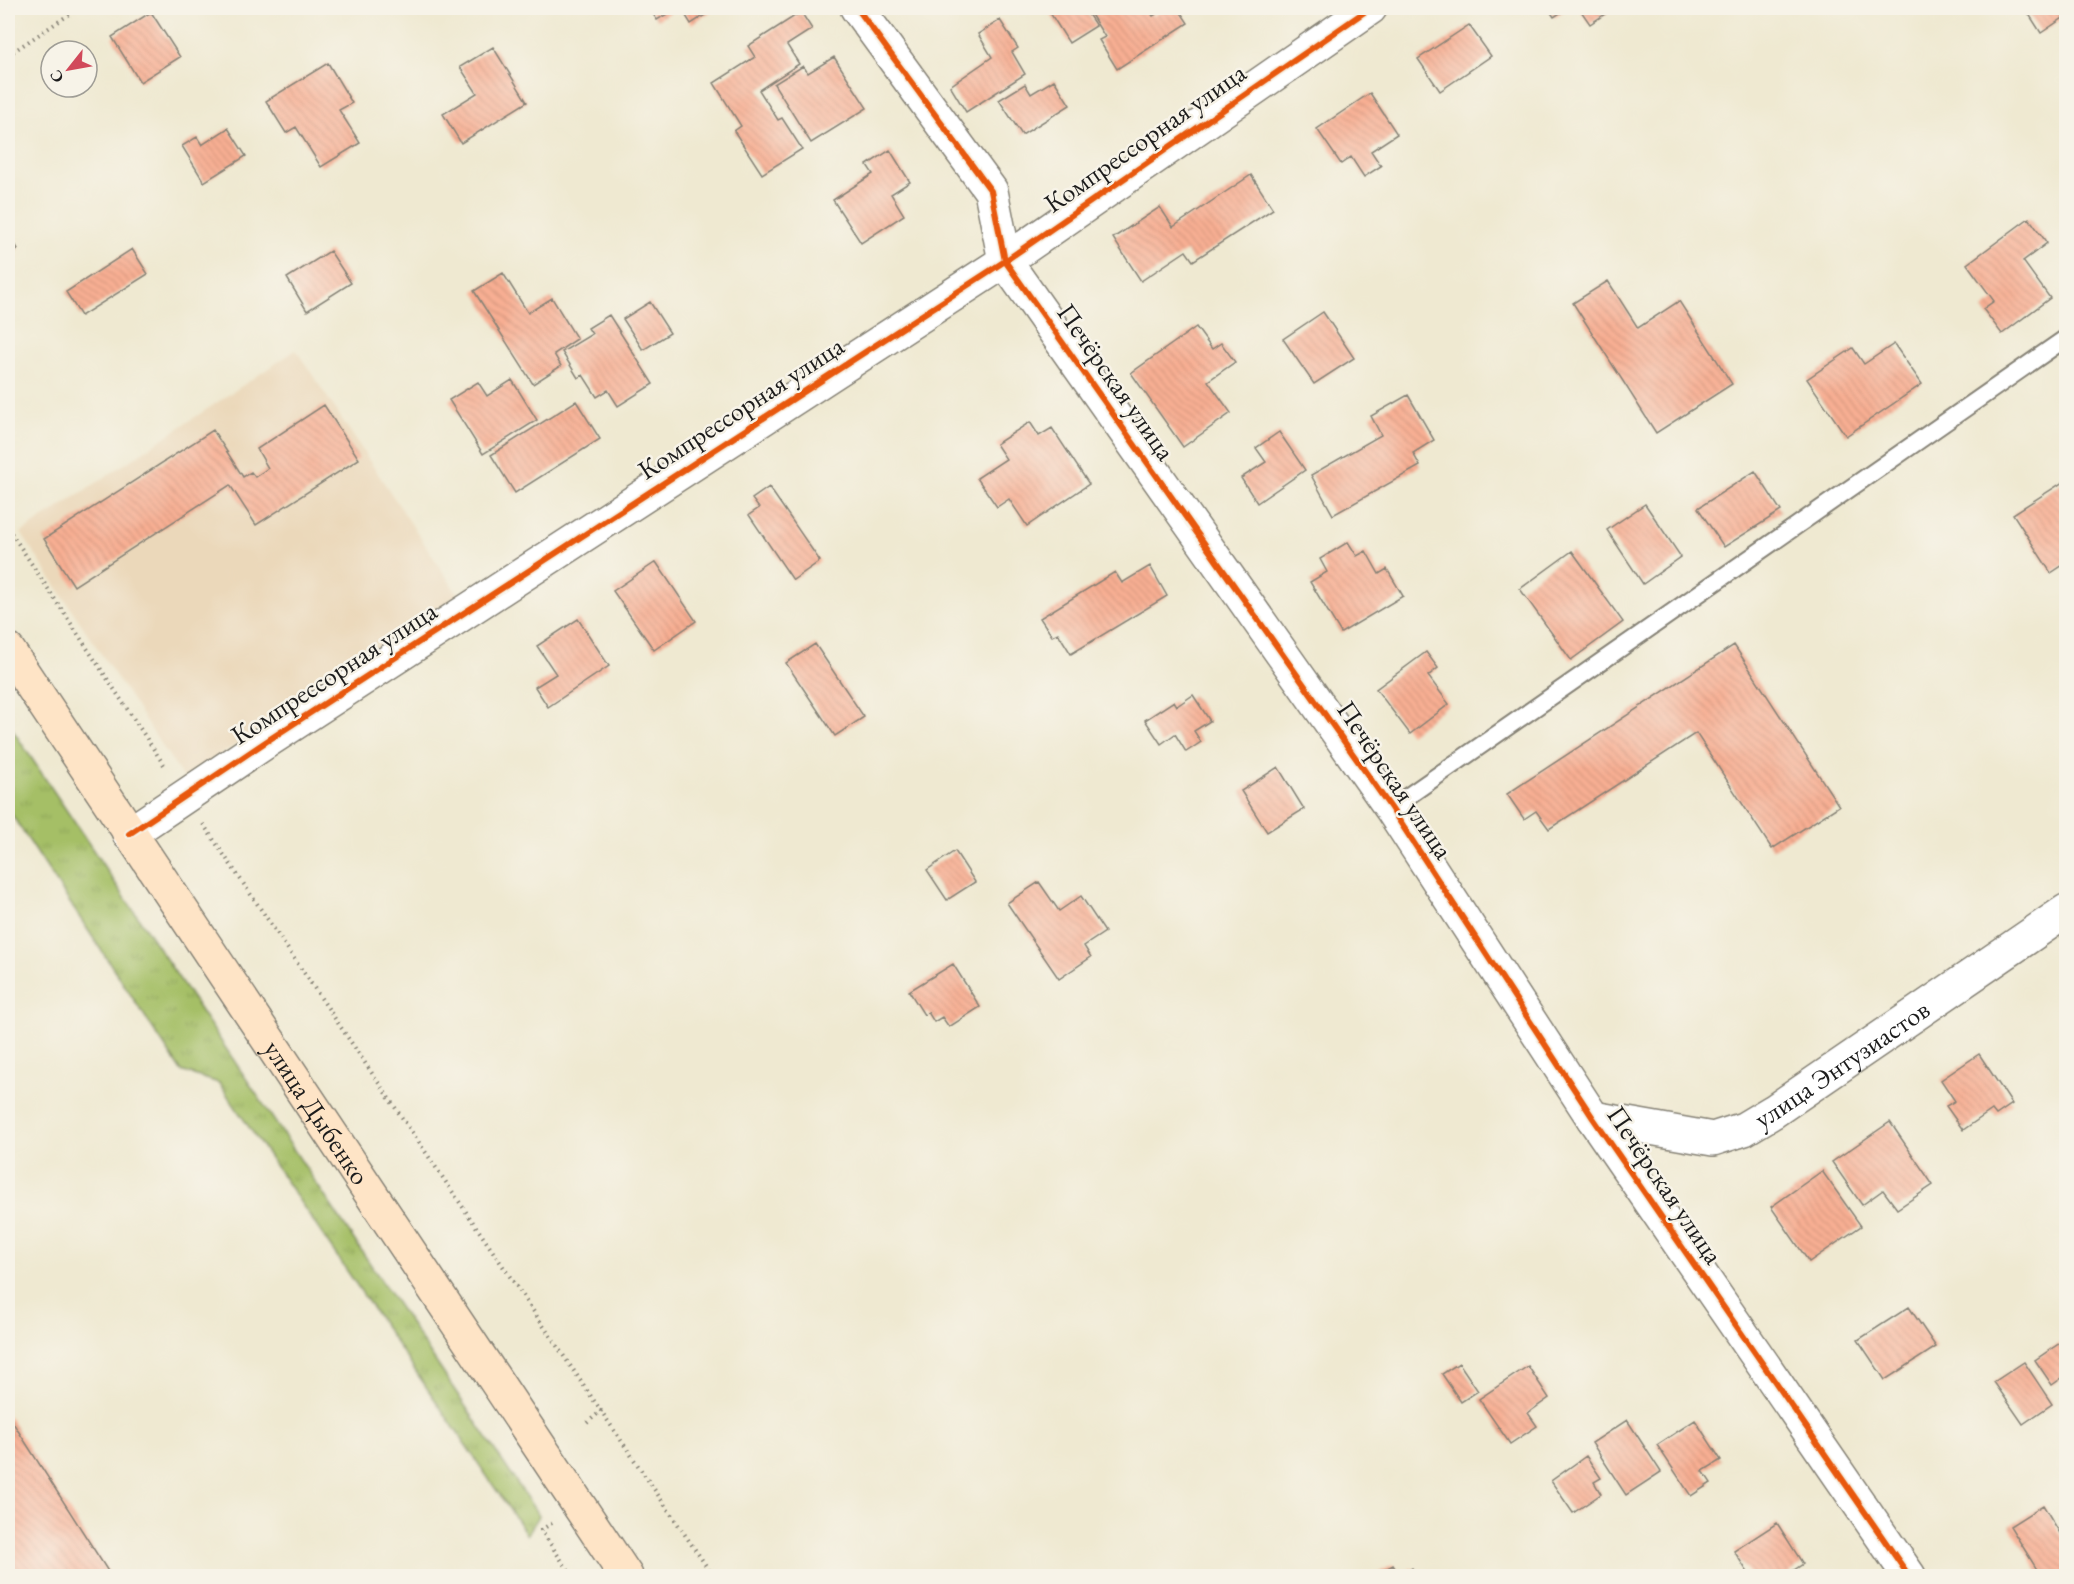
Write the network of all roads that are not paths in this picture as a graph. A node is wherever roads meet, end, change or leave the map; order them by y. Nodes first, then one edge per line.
1 (857, 8) edge
2 (1370, 8) edge
3 (1005, 261) junction
4 (2067, 338) edge
5 (8, 650) edge
6 (1391, 808) junction
7 (129, 834) junction
8 (2067, 911) edge
9 (1593, 1118) junction
10 (627, 1576) edge
11 (1909, 1576) edge

1 - 3 street, Печёрская улица
2 - 3 street, Компрессорная улица
3 - 6 street, Печёрская улица
3 - 7 street, Компрессорная улица
4 - 6 lane
5 - 7 main road, улица Дыбенко
6 - 9 street, Печёрская улица
7 - 10 main road, улица Дыбенко
8 - 9 street, улица Энтузиастов
9 - 11 street, Печёрская улица

